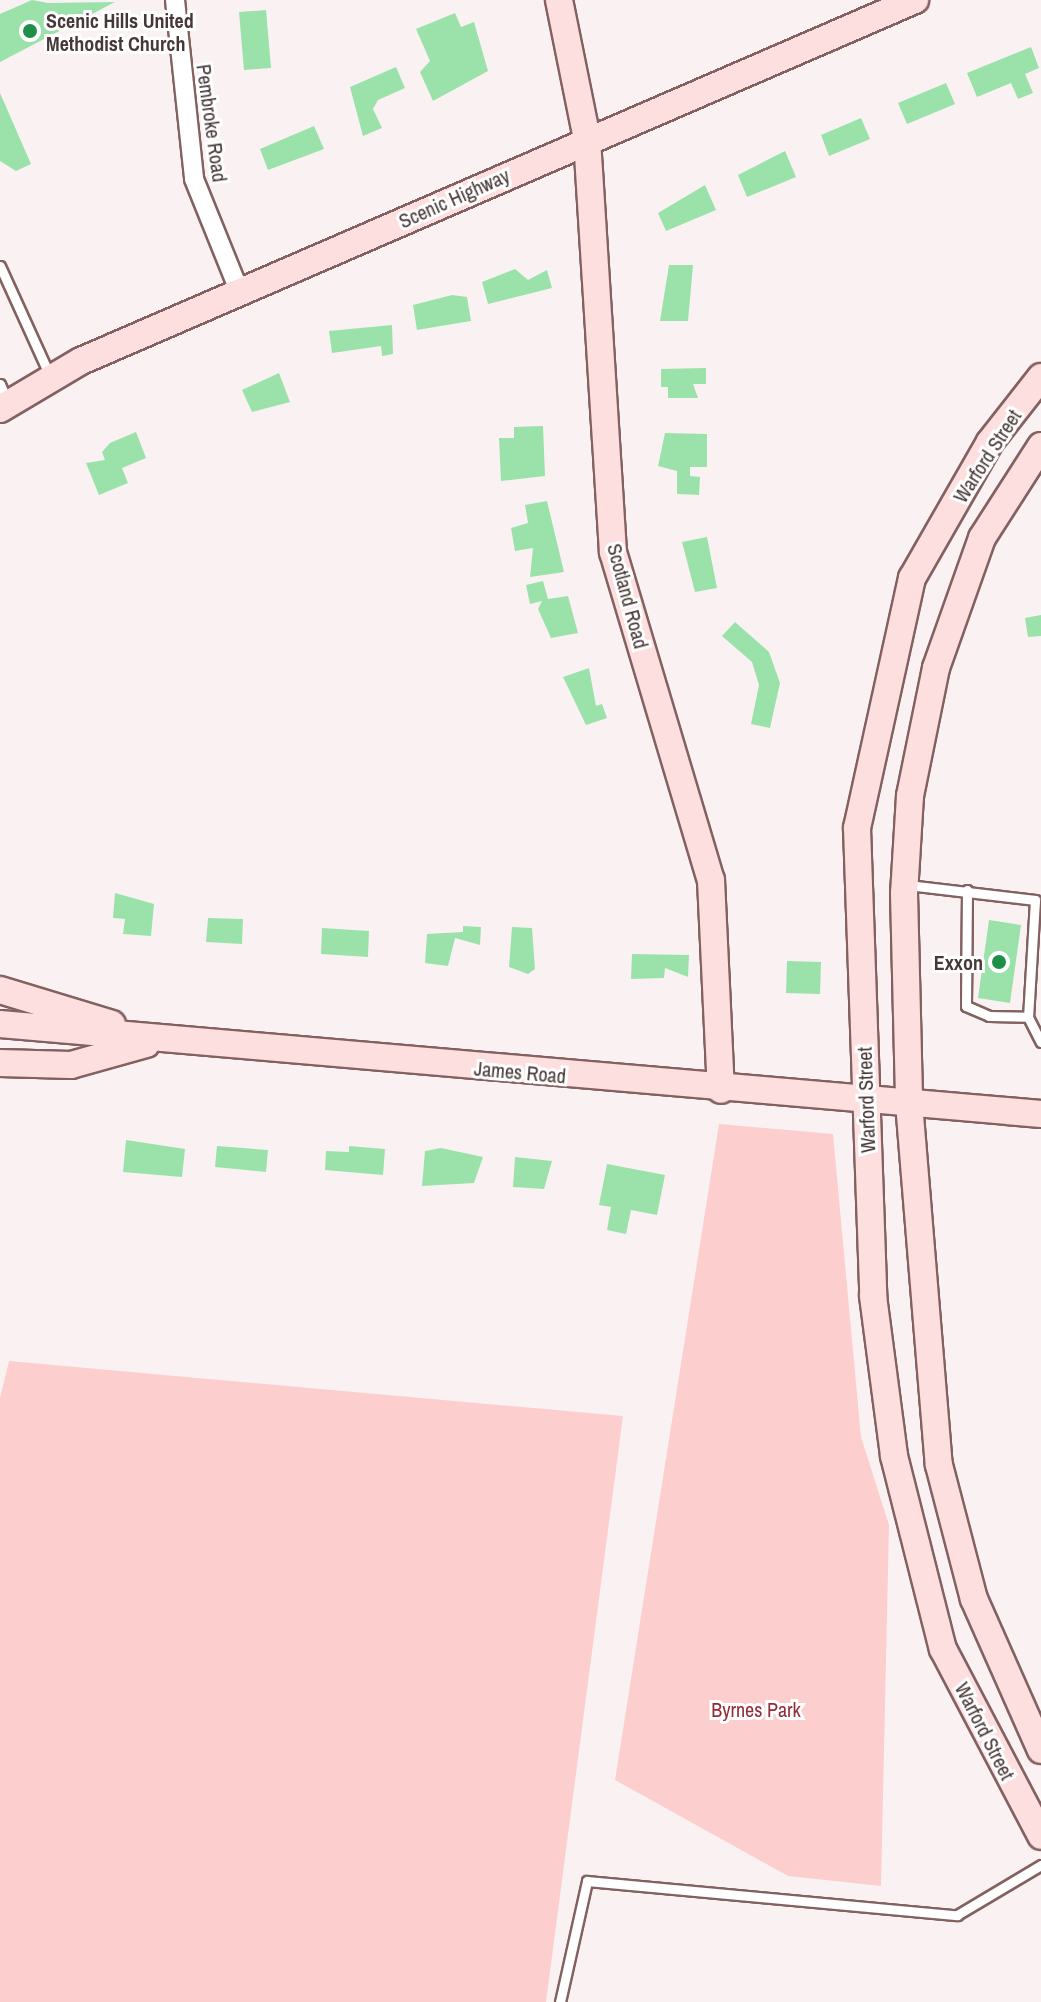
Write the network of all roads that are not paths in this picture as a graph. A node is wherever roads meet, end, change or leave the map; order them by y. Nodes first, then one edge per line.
1 (175, 0) edge
2 (559, 0) edge
3 (915, 0) edge
4 (587, 139) junction
5 (0, 266) edge
6 (240, 293) junction
7 (1041, 377) edge
8 (51, 379) junction
9 (3, 399) edge
10 (1041, 446) edge
11 (904, 884) junction
12 (967, 890) junction
13 (0, 990) edge
14 (1028, 1017) junction
15 (0, 1024) edge
16 (161, 1040) junction
17 (1041, 1042) edge
18 (0, 1063) edge
19 (721, 1090) junction
20 (865, 1097) junction
21 (909, 1103) junction
22 (1041, 1114) edge
23 (1041, 1750) edge
24 (1041, 1836) edge
25 (1041, 1865) edge
26 (560, 2002) edge

1 - 6 street, Pembroke Road
2 - 4 main road, Scotland Road
3 - 4 main road, Scenic Highway
4 - 6 main road, Scenic Highway
4 - 19 main road, Scotland Road
5 - 8 lane
6 - 8 main road, Scenic Highway
7 - 20 main road, Warford Street
8 - 9 main road, Scenic Highway
10 - 11 main road, Warford Street
11 - 12 lane
11 - 21 main road, Warford Street
12 - 14 lane
12 - 14 lane
13 - 16 main road
14 - 17 lane
15 - 16 main road, James Road
16 - 18 main road
16 - 19 main road, James Road
19 - 20 main road, James Road
20 - 21 main road, James Road
20 - 24 main road, Warford Street
21 - 22 main road, James Road
21 - 23 main road, Warford Street
25 - 26 lane

